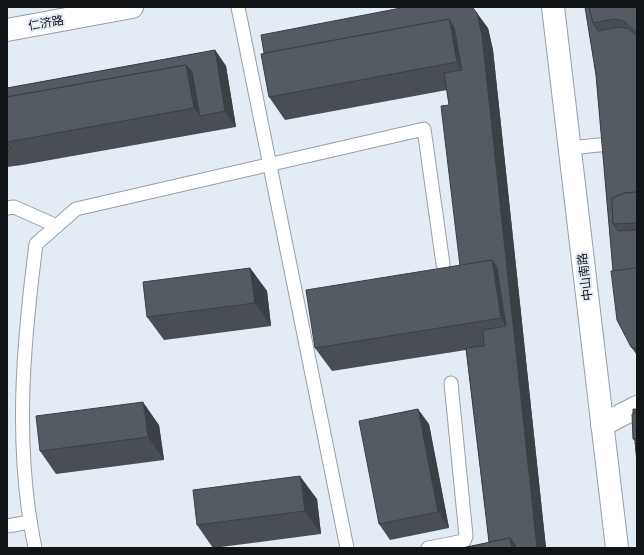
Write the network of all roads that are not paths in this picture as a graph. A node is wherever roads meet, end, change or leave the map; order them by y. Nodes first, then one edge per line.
1 (132, 7) edge
2 (238, 7) edge
3 (553, 7) edge
4 (85, 11) edge
5 (54, 14) edge
6 (7, 30) edge
7 (637, 140) edge
8 (570, 148) junction
9 (270, 165) junction
10 (7, 208) edge
11 (57, 226) junction
12 (443, 264) dead end
13 (451, 383) dead end
14 (637, 407) edge
15 (602, 425) junction
16 (30, 522) junction
17 (7, 526) edge
18 (35, 548) edge
19 (347, 548) edge
20 (428, 548) edge
21 (616, 548) edge

1 - 4 street, 仁济路
2 - 9 lane
3 - 8 street, 中山南路
4 - 5 street, 仁济路
5 - 6 street, 仁济路
7 - 8 lane
8 - 15 street, 中山南路
9 - 11 lane
9 - 12 lane
9 - 19 lane
10 - 11 lane
11 - 16 lane
13 - 20 lane
14 - 15 street
15 - 21 street, 中山南路
16 - 17 lane
16 - 18 lane

